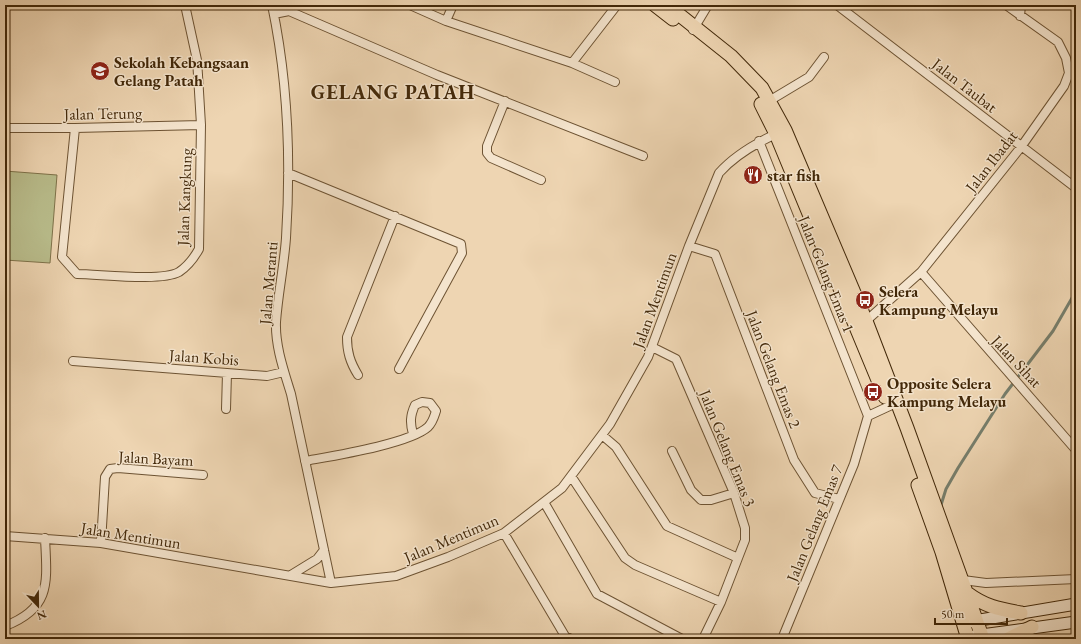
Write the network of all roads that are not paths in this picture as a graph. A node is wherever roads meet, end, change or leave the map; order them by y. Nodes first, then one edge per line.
1 (185, 5) edge
2 (272, 5) edge
3 (410, 5) edge
4 (454, 5) edge
5 (617, 5) edge
6 (655, 5) edge
7 (668, 5) edge
8 (708, 5) edge
9 (837, 5) edge
10 (1006, 5) edge
11 (1021, 5) edge
12 (274, 14) junction
13 (1020, 16) junction
14 (446, 21) junction
15 (693, 30) junction
16 (824, 57) dead end
17 (572, 63) junction
18 (615, 82) dead end
19 (505, 101) junction
20 (769, 101) junction
21 (200, 125) junction
22 (5, 128) edge
23 (75, 128) junction
24 (780, 132) junction
25 (759, 141) junction
26 (1021, 147) junction
27 (643, 156) dead end
28 (288, 173) junction
29 (542, 180) dead end
30 (1076, 188) edge
31 (394, 216) junction
32 (689, 246) junction
33 (920, 272) junction
34 (861, 323) junction
35 (652, 347) junction
36 (73, 361) dead end
37 (399, 369) dead end
38 (284, 372) junction
39 (227, 373) junction
40 (358, 375) dead end
41 (892, 404) junction
42 (226, 409) dead end
43 (868, 416) junction
44 (413, 434) dead end
45 (602, 435) junction
46 (1076, 450) edge
47 (672, 451) dead end
48 (305, 461) junction
49 (203, 475) dead end
50 (571, 476) junction
51 (734, 493) junction
52 (839, 499) junction
53 (544, 502) junction
54 (504, 533) junction
55 (5, 536) edge
56 (45, 538) junction
57 (101, 543) junction
58 (324, 550) junction
59 (738, 558) junction
60 (290, 576) junction
61 (1076, 579) edge
62 (963, 580) junction
63 (331, 583) junction
64 (967, 593) junction
65 (721, 602) junction
66 (1076, 604) edge
67 (1021, 613) junction
68 (970, 622) junction
69 (1076, 622) edge
70 (5, 626) edge
71 (1032, 627) junction
72 (982, 637) edge
73 (968, 638) edge
74 (571, 639) edge
75 (682, 639) edge
76 (703, 639) edge
77 (782, 639) edge
78 (1008, 639) edge

1 - 21 street, Jalan Kangkung
2 - 12 street, Jalan Meranti
3 - 14 street
4 - 14 street
5 - 17 street
6 - 15 main road
7 - 15 main road
8 - 15 street
9 - 26 street, Jalan Taubat
10 - 13 street, Jalan Ibadat
11 - 13 street
12 - 19 street
12 - 28 street, Jalan Meranti
13 - 26 street, Jalan Ibadat
14 - 17 street
15 - 20 main road
15 - 24 main road
16 - 20 street
17 - 18 street
19 - 27 street
19 - 29 street
20 - 24 main road
21 - 23 street, Jalan Terung
21 - 23 street, Jalan Kangkung
22 - 23 street, Jalan Terung
24 - 25 street, Jalan Mentimun
24 - 34 main road
25 - 32 street, Jalan Mentimun
25 - 43 street, Jalan Gelang Emas 1
26 - 30 street, Jalan Taubat
26 - 33 street, Jalan Ibadat
28 - 31 street
28 - 38 street, Jalan Meranti
31 - 37 street
31 - 40 street
32 - 35 street, Jalan Mentimun
32 - 52 street, Jalan Gelang Emas 2
33 - 34 street, Jalan Ibadat
33 - 46 street, Jalan Sihat
34 - 41 main road
35 - 45 street, Jalan Mentimun
35 - 51 street, Jalan Gelang Emas 3
36 - 39 street, Jalan Kobis
38 - 39 street, Jalan Kobis
38 - 48 street, Jalan Meranti
39 - 42 street
41 - 43 street
41 - 62 main road
41 - 68 main road
43 - 52 street, Jalan Gelang Emas 7
44 - 48 street
45 - 50 street, Jalan Mentimun
45 - 59 street
47 - 51 street
48 - 58 street, Jalan Meranti
49 - 57 street, Jalan Bayam
50 - 53 street, Jalan Mentimun
50 - 65 street
51 - 59 street, Jalan Gelang Emas 3
52 - 77 street, Jalan Gelang Emas 7
53 - 54 street, Jalan Mentimun
53 - 75 street
54 - 63 street, Jalan Mentimun
54 - 74 street
55 - 56 street, Jalan Mentimun
56 - 57 street, Jalan Mentimun
56 - 70 street
57 - 60 street, Jalan Mentimun
58 - 60 street
58 - 63 street, Jalan Meranti
59 - 65 street, Jalan Gelang Emas 3
60 - 63 street, Jalan Mentimun
61 - 62 street
62 - 64 main road
64 - 67 main road
64 - 68 main road
65 - 76 street, Jalan Gelang Emas 3
66 - 67 main road
67 - 68 main road
68 - 72 main road
68 - 73 main road
69 - 71 main road
71 - 72 main road
71 - 78 main road
72 - 73 main road

